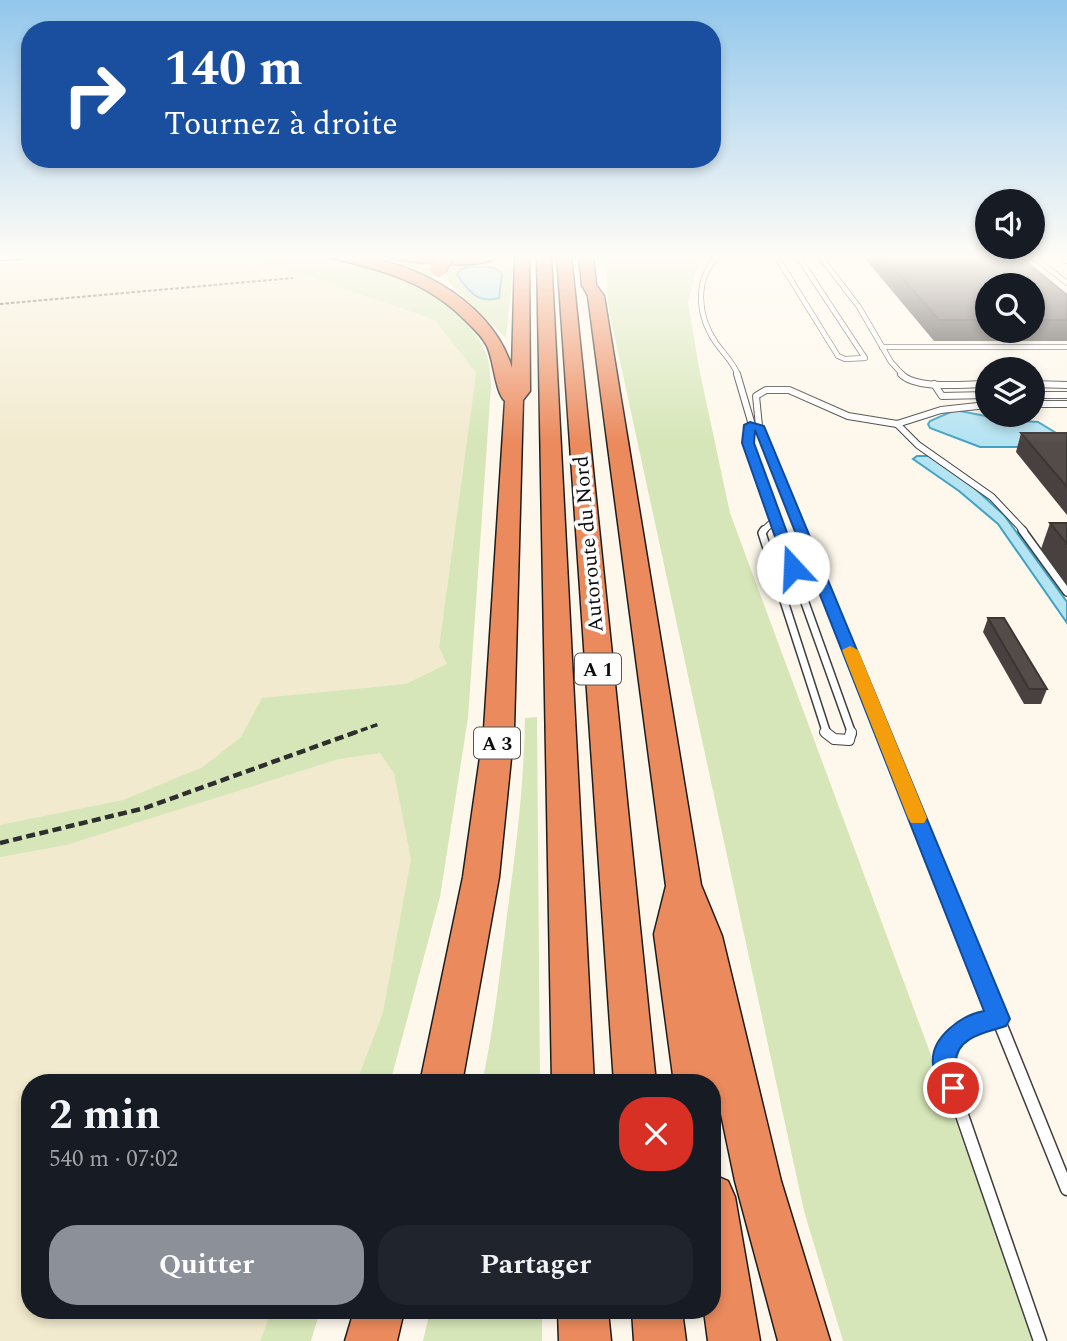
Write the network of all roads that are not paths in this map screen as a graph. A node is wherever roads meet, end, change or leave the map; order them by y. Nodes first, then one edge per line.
1 (471, 318) edge
2 (522, 318) edge
3 (546, 318) edge
4 (569, 318) edge
5 (599, 318) edge
6 (706, 318) edge
7 (814, 318) edge
8 (838, 318) edge
9 (865, 318) edge
10 (882, 347) junction
11 (1067, 347) edge
12 (934, 384) junction
13 (975, 384) edge
14 (1045, 384) edge
15 (1067, 384) edge
16 (1045, 395) edge
17 (1067, 395) edge
18 (975, 396) edge
19 (514, 399) junction
20 (1045, 404) edge
21 (1067, 404) edge
22 (975, 405) edge
23 (897, 425) junction
24 (754, 426) junction
25 (775, 520) junction
26 (1067, 592) edge
27 (683, 885) junction
28 (998, 1019) junction
29 (443, 1074) edge
30 (573, 1074) edge
31 (634, 1074) edge
32 (694, 1074) edge
33 (1067, 1189) edge
34 (721, 1256) edge
35 (377, 1319) edge
36 (584, 1319) edge
37 (658, 1319) edge
38 (371, 1341) edge
39 (585, 1341) edge
40 (660, 1341) edge
41 (734, 1341) edge
42 (804, 1341) edge
43 (1040, 1341) edge

1 - 19 highway
2 - 19 highway, A 3
3 - 30 highway, Autoroute du Nord / A 1
4 - 31 highway, Autoroute du Nord / A 1
5 - 27 highway
6 - 24 lane
7 - 8 lane
9 - 10 lane
10 - 11 lane
10 - 12 lane
12 - 13 lane
12 - 18 lane
14 - 15 lane
16 - 17 lane
19 - 29 highway, A 3
20 - 21 lane
22 - 23 lane
23 - 24 lane
23 - 26 lane
24 - 25 lane
24 - 28 lane
25 - 25 lane
27 - 32 highway
27 - 42 highway
28 - 33 lane
28 - 43 lane
34 - 41 highway
35 - 38 highway
36 - 39 highway
37 - 40 highway

